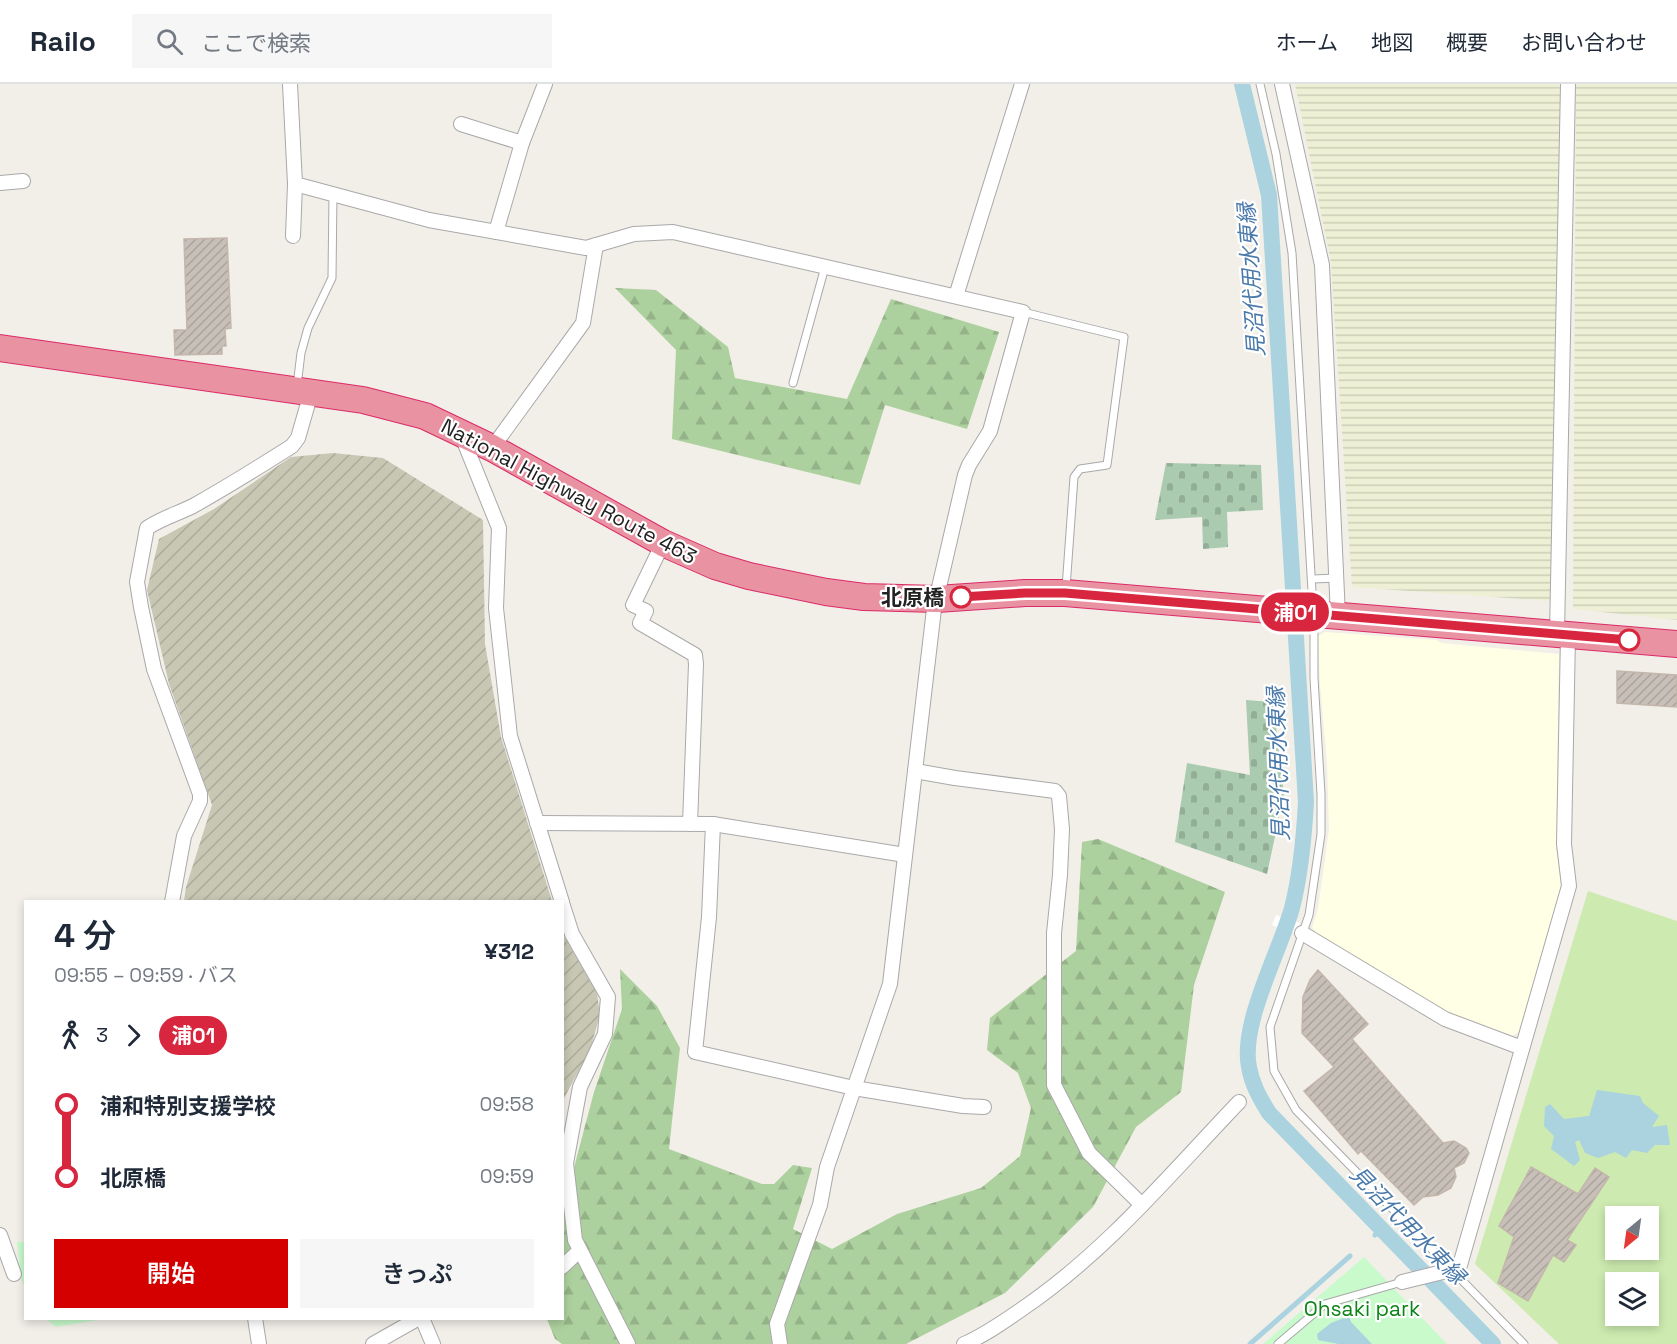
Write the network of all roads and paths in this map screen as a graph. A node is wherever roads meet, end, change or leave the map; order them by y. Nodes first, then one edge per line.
1 (290, 84) edge
2 (545, 84) edge
3 (1022, 84) edge
4 (1260, 84) edge
5 (1282, 84) edge
6 (1568, 84) edge
7 (461, 124) dead end
8 (522, 143) junction
9 (23, 181) dead end
10 (0, 183) edge
11 (296, 184) junction
12 (333, 194) junction
13 (496, 231) junction
14 (293, 236) dead end
15 (596, 245) junction
16 (825, 267) junction
17 (956, 296) junction
18 (1023, 312) junction
19 (0, 348) edge
20 (793, 383) dead end
21 (304, 392) junction
22 (460, 432) junction
23 (492, 448) junction
24 (663, 543) junction
25 (1337, 578) junction
26 (1313, 579) junction
27 (1065, 593) junction
28 (936, 599) junction
29 (1320, 614) junction
30 (1563, 635) junction
31 (1677, 644) edge
32 (915, 771) junction
33 (537, 823) junction
34 (690, 824) junction
35 (713, 824) junction
36 (905, 855) junction
37 (172, 900) edge
38 (561, 900) edge
39 (564, 908) edge
40 (1302, 933) junction
41 (1522, 1048) junction
42 (854, 1088) junction
43 (1239, 1102) dead end
44 (984, 1107) dead end
45 (1142, 1205) junction
46 (0, 1235) edge
47 (579, 1251) junction
48 (564, 1265) edge
49 (1451, 1270) junction
50 (14, 1274) dead end
51 (1402, 1282) joint
52 (255, 1320) edge
53 (416, 1320) edge
54 (421, 1320) edge
55 (259, 1344) edge
56 (373, 1344) edge
57 (434, 1344) edge
58 (627, 1344) edge
59 (780, 1344) edge
60 (963, 1344) edge
61 (1278, 1344) edge
62 (1524, 1344) edge

1 - 11 street
2 - 8 street
3 - 17 street
4 - 26 lane
5 - 25 street
6 - 30 street
7 - 8 street
8 - 13 street
9 - 10 street
11 - 12 street
11 - 14 street
12 - 13 street
12 - 21 lane
13 - 15 street
15 - 16 street
15 - 23 street
16 - 17 street
16 - 20 lane
17 - 18 street
18 - 27 lane
18 - 28 street
19 - 21 highway, National Highway Route 463
21 - 22 highway, National Highway Route 463
21 - 37 street
22 - 23 highway, National Highway Route 463
22 - 33 street
23 - 24 highway, National Highway Route 463
24 - 28 highway, National Highway Route 463
24 - 34 street
25 - 26 lane
25 - 29 street
26 - 29 lane
27 - 28 highway, National Highway Route 463
27 - 29 highway, National Highway Route 463
28 - 32 street
29 - 30 highway, National Highway Route 463
29 - 40 lane
30 - 31 highway, National Highway Route 463
30 - 41 street
32 - 36 street
32 - 45 street
33 - 34 street
33 - 38 street
34 - 35 street
35 - 36 street
35 - 42 street
36 - 42 street
39 - 47 street
40 - 41 street
40 - 49 lane
41 - 49 street
42 - 44 street
42 - 59 street
43 - 45 street
45 - 60 street
46 - 50 street
47 - 48 street
47 - 58 street
49 - 51 street
49 - 62 lane
51 - 61 lane
52 - 55 street
53 - 56 street
54 - 57 street

